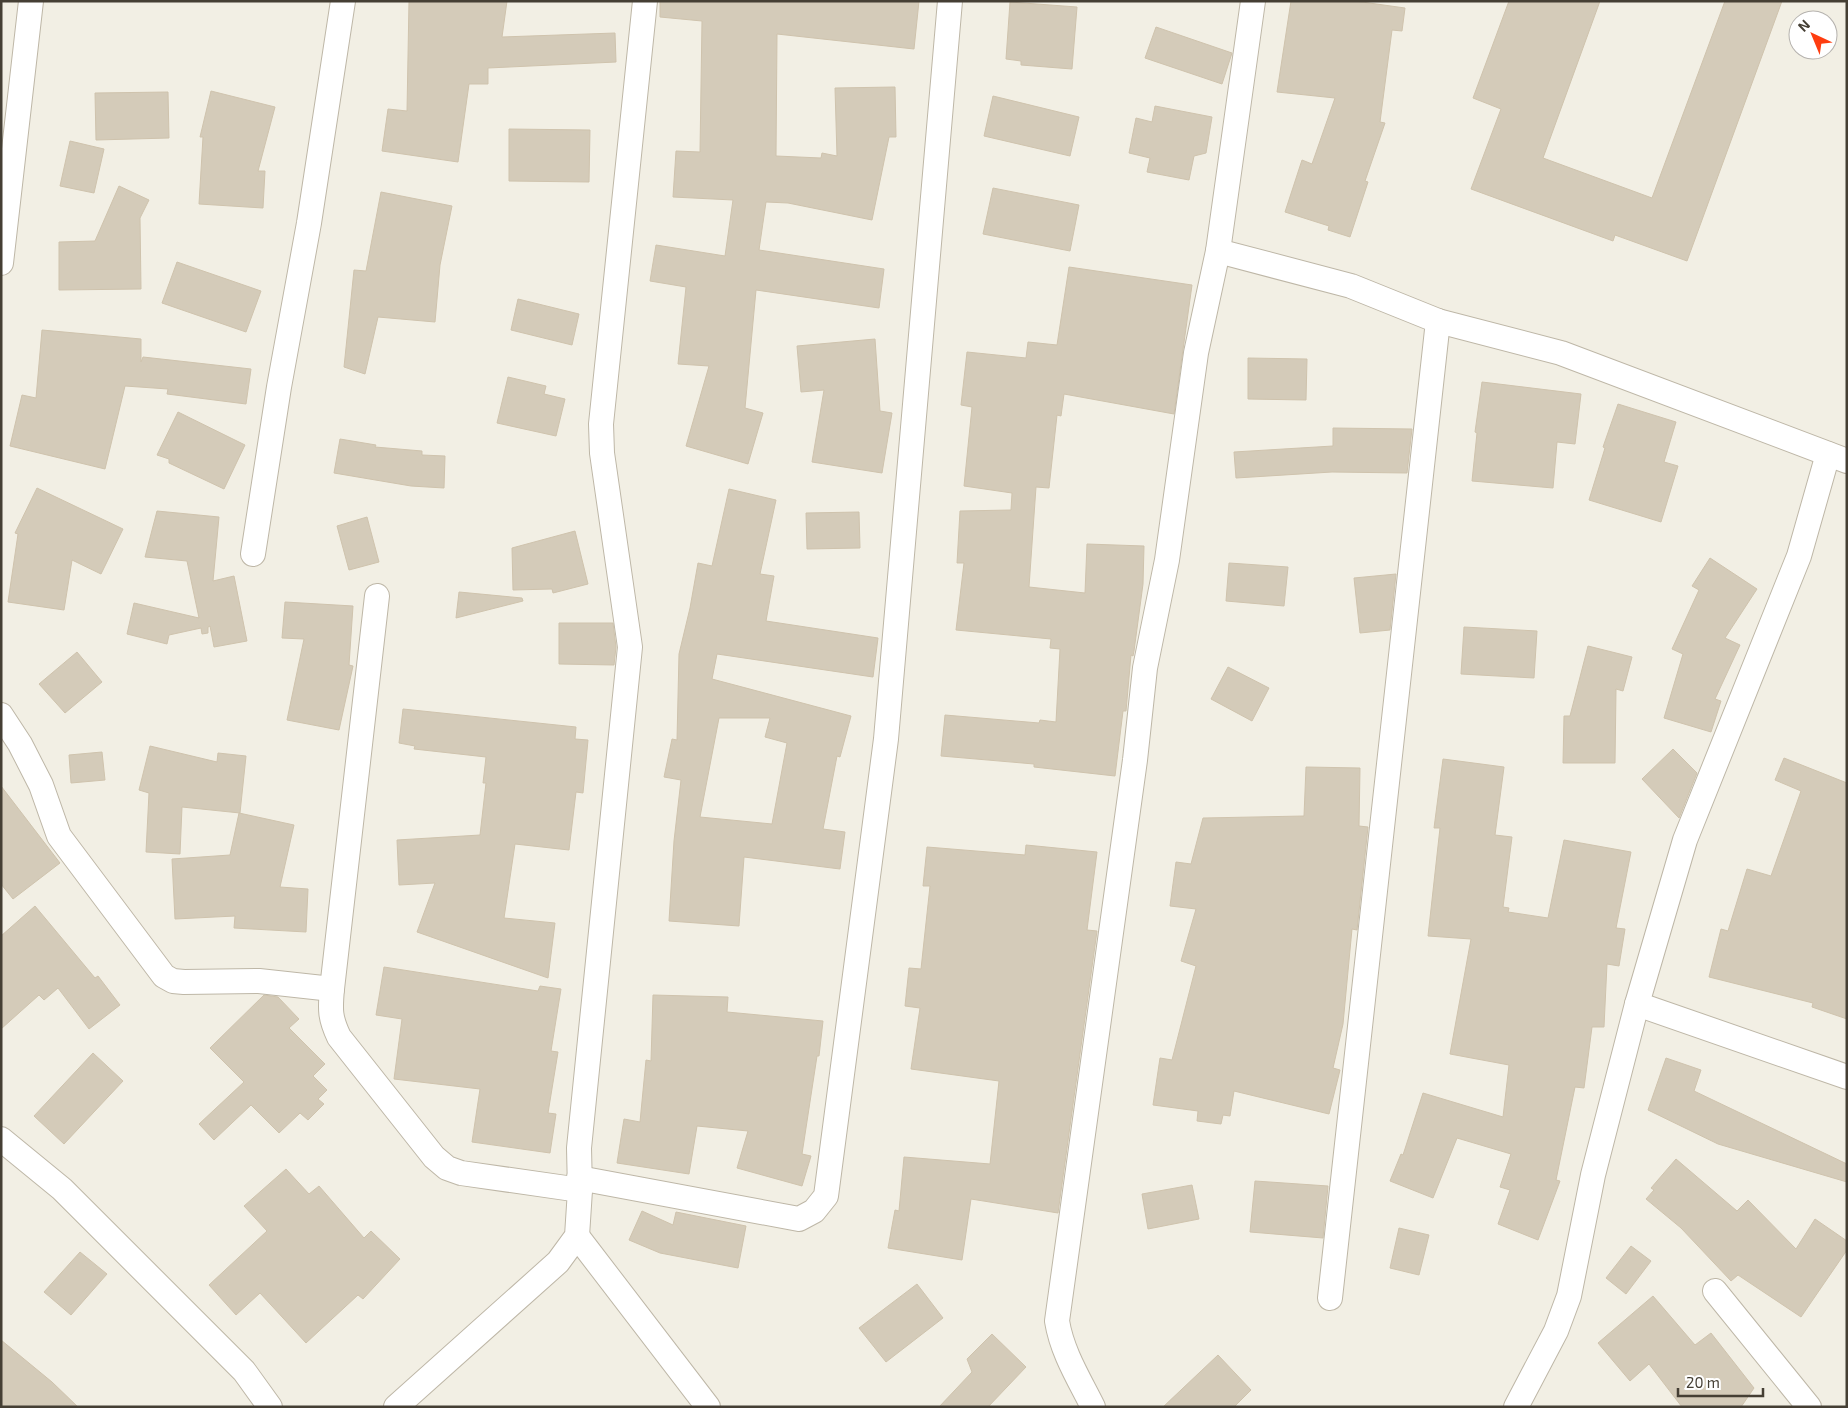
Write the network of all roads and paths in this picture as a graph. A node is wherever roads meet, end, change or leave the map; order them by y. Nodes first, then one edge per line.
1 (31, 1) edge
2 (343, 1) edge
3 (645, 1) edge
4 (950, 1) edge
5 (1252, 1) edge
6 (1218, 251) junction
7 (1, 263) edge
8 (1438, 321) junction
9 (1837, 457) edge
10 (253, 554) dead end
11 (377, 596) dead end
12 (1, 715) edge
13 (332, 989) junction
14 (1637, 1004) junction
15 (1847, 1078) edge
16 (1, 1139) edge
17 (580, 1184) junction
18 (577, 1236) junction
19 (1715, 1291) dead end
20 (1330, 1298) dead end
21 (270, 1407) edge
22 (396, 1407) edge
23 (708, 1407) edge
24 (1093, 1407) edge
25 (1516, 1407) edge
26 (1809, 1407) edge

1 - 7 street
2 - 10 street
3 - 17 street
4 - 17 street
5 - 6 street
6 - 8 street
6 - 24 street
8 - 9 street
8 - 20 street
9 - 14 street
11 - 13 street
12 - 13 street
13 - 17 street
14 - 15 street
14 - 25 street
16 - 21 street
17 - 18 street
18 - 22 street
18 - 23 street
19 - 26 street

